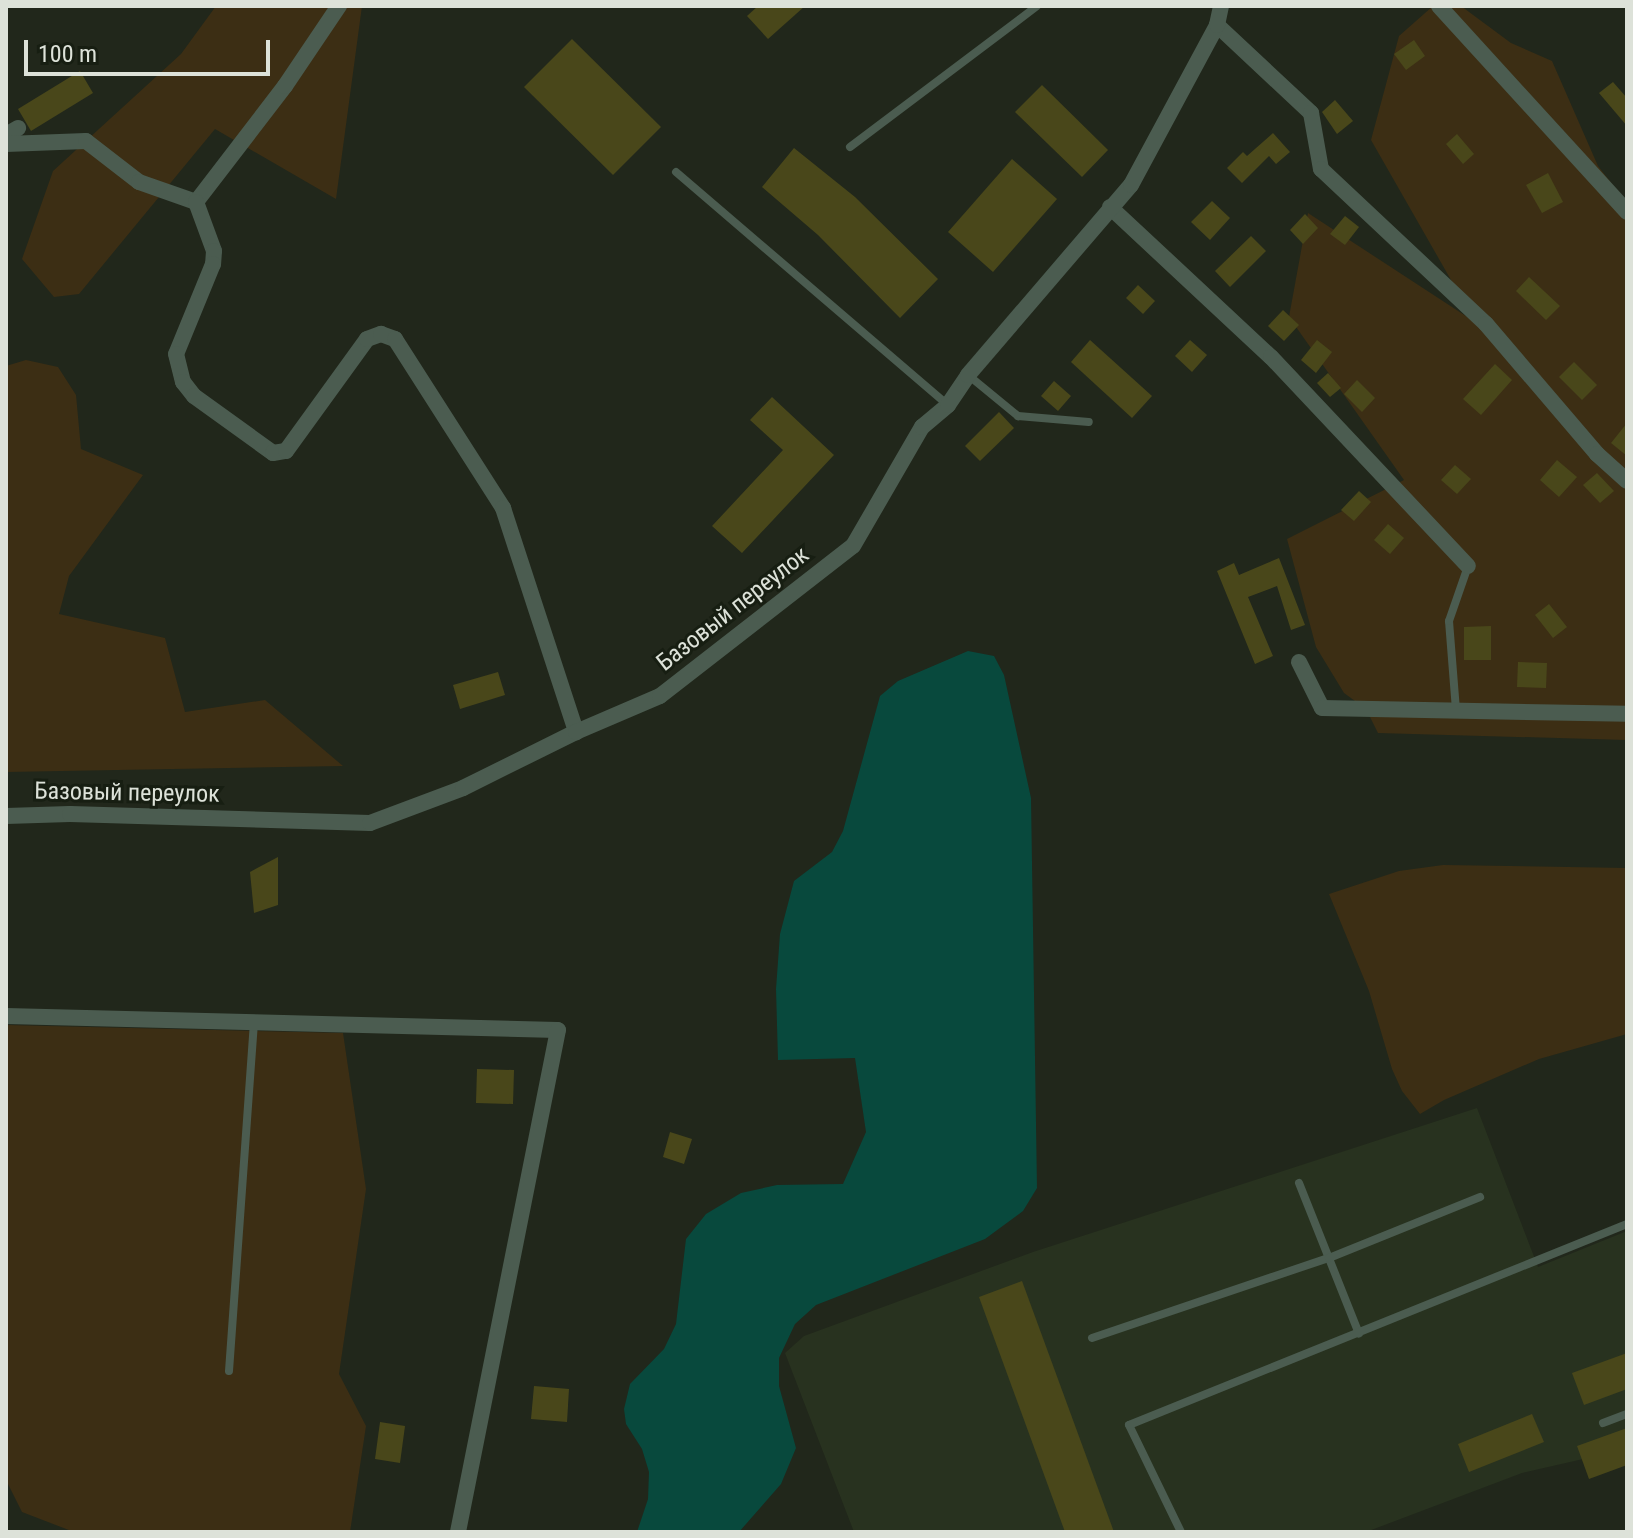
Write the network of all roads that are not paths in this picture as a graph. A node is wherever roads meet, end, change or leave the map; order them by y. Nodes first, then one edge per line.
1 (339, 6) edge
2 (1037, 6) edge
3 (1221, 6) edge
4 (1439, 6) edge
5 (1217, 25) junction
6 (6, 144) edge
7 (850, 147) dead end
8 (676, 172) dead end
9 (196, 202) junction
10 (1110, 207) junction
11 (1627, 212) edge
12 (968, 375) junction
13 (948, 405) junction
14 (1089, 422) dead end
15 (1627, 481) edge
16 (1468, 566) joint
17 (1299, 662) dead end
18 (1456, 711) junction
19 (1627, 714) edge
20 (576, 732) junction
21 (6, 816) edge
22 (6, 1016) edge
23 (254, 1022) junction
24 (1299, 1183) dead end
25 (1480, 1197) dead end
26 (1627, 1224) edge
27 (1329, 1258) junction
28 (1359, 1334) junction
29 (1092, 1338) dead end
30 (229, 1371) dead end
31 (1627, 1414) edge
32 (1603, 1423) dead end
33 (458, 1532) edge
34 (1181, 1532) edge

1 - 9 street
2 - 7 lane
3 - 5 street, Базовый переулок
4 - 11 street
5 - 10 street, Базовый переулок
5 - 15 street
6 - 9 street
8 - 13 lane
9 - 20 street
10 - 12 street, Базовый переулок
10 - 16 street
12 - 13 street, Базовый переулок
12 - 14 lane
13 - 20 street, Базовый переулок
16 - 18 lane
17 - 18 street
18 - 19 street
20 - 21 street, Базовый переулок
22 - 23 street
23 - 30 lane
23 - 33 street
24 - 27 lane
25 - 27 lane
26 - 28 lane
27 - 28 lane
27 - 29 lane
28 - 34 lane
31 - 32 lane

